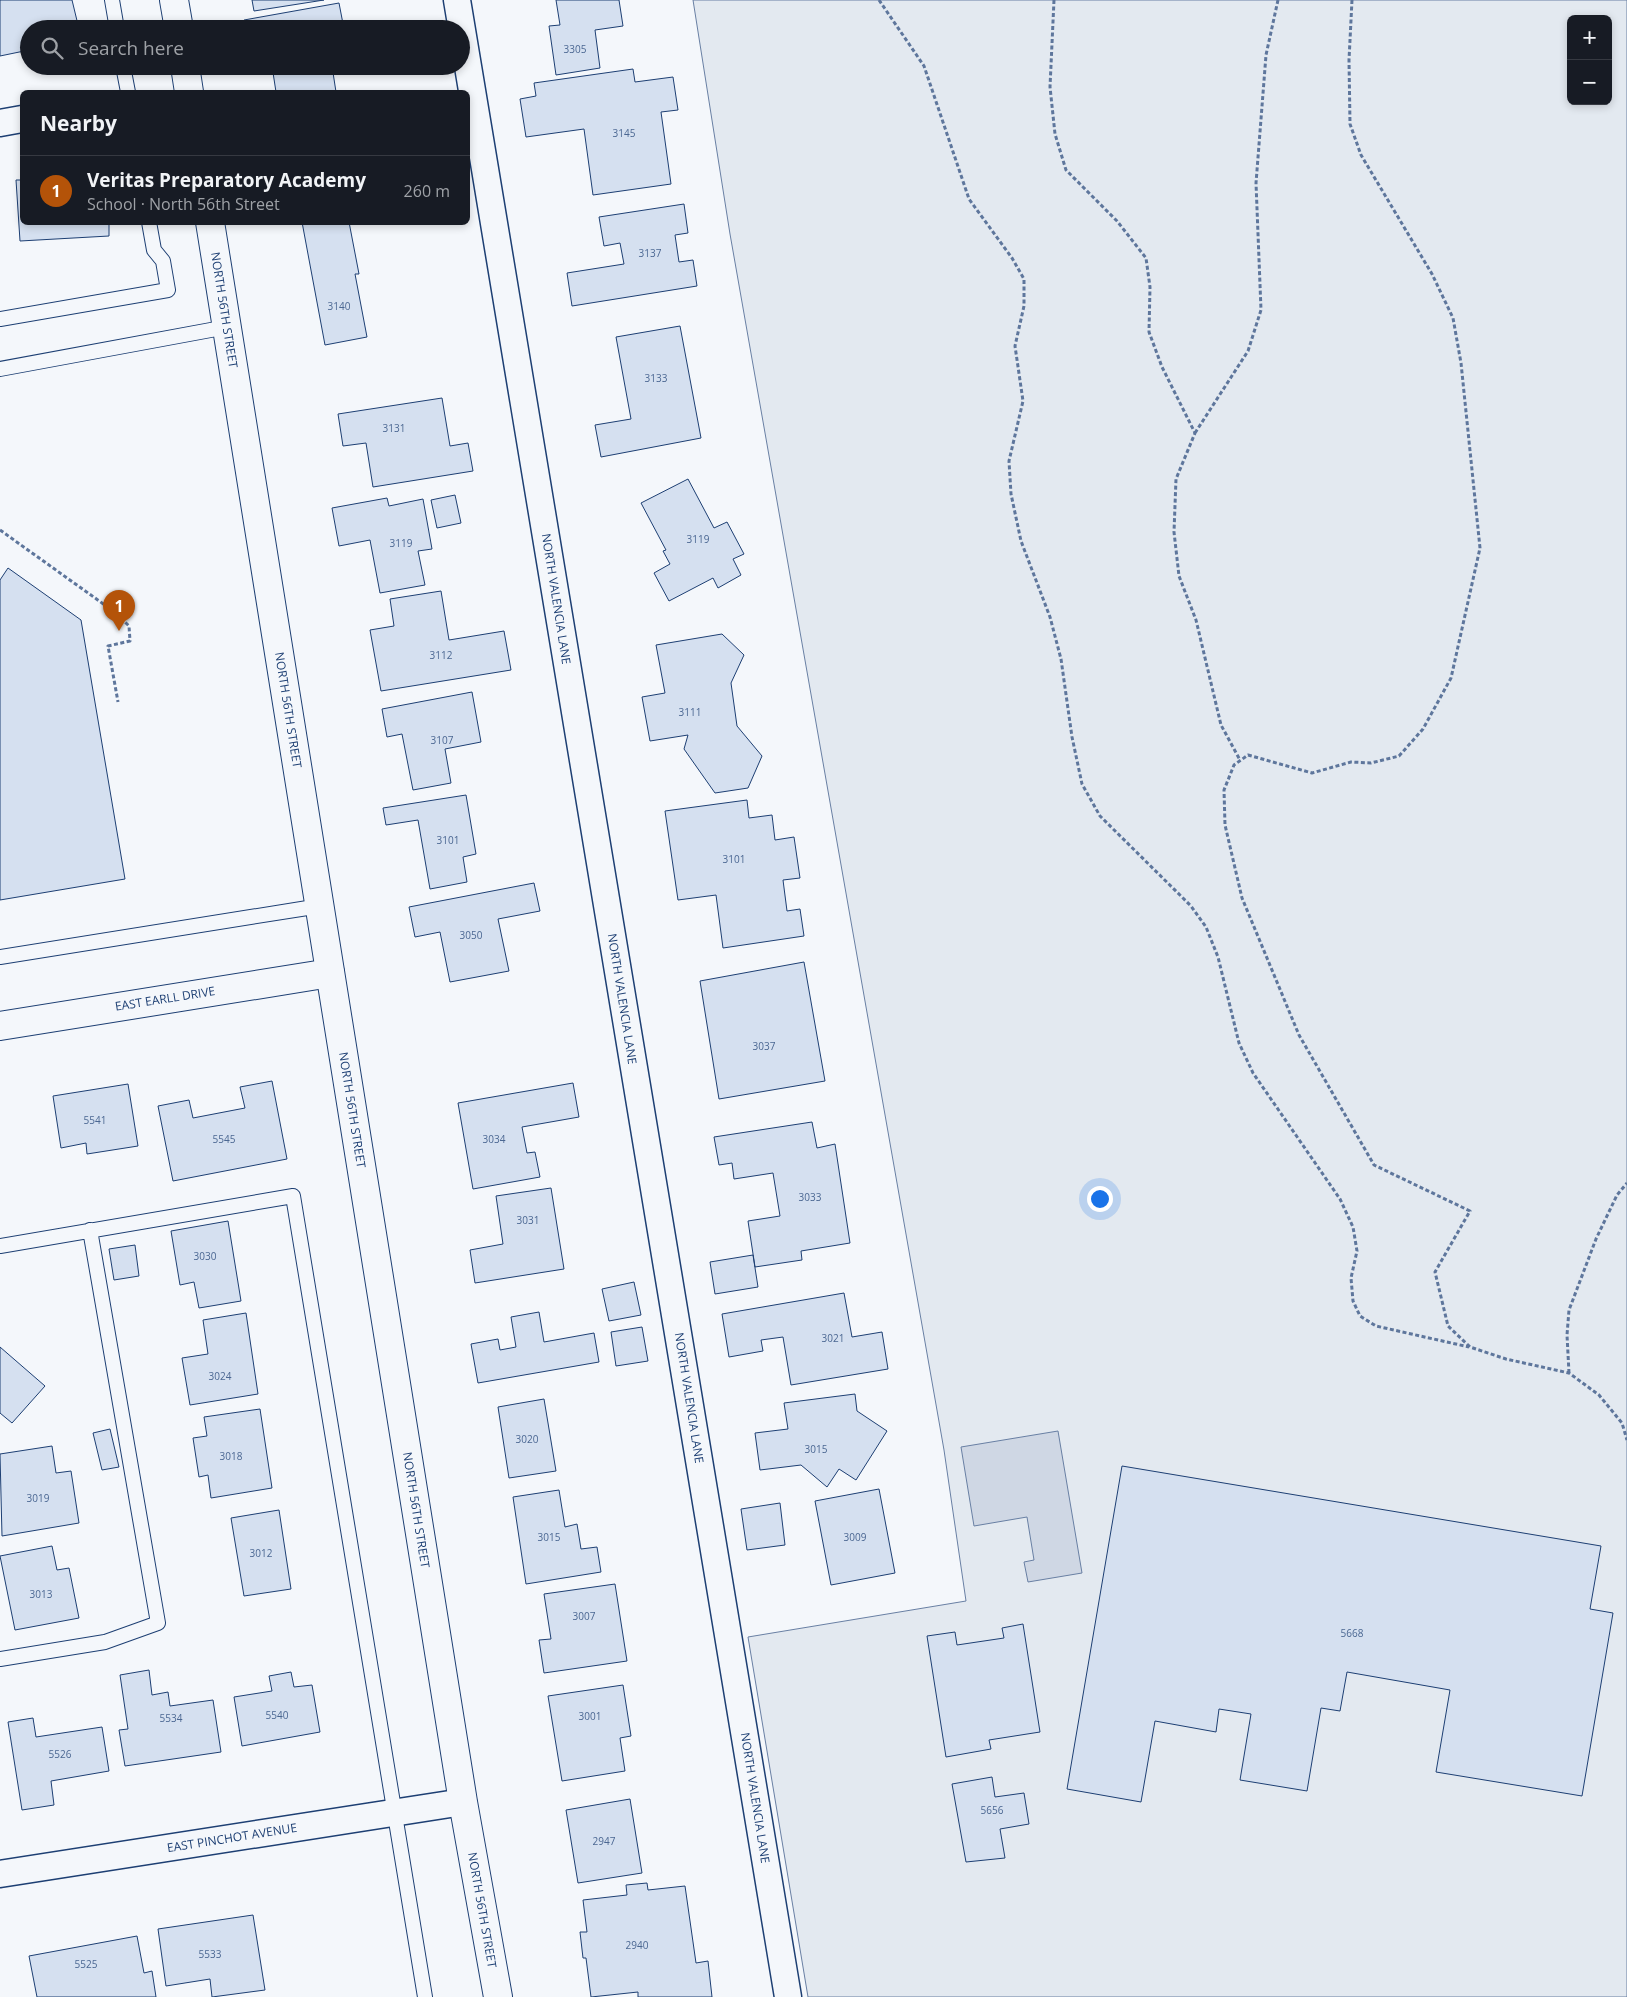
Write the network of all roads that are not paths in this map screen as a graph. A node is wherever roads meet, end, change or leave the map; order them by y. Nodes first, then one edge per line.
1 (112, 0) edge
2 (174, 0) edge
3 (457, 0) edge
4 (115, 20) edge
5 (177, 20) edge
6 (460, 20) edge
7 (125, 75) edge
8 (469, 75) edge
9 (128, 90) edge
10 (20, 119) edge
11 (0, 123) edge
12 (150, 225) edge
13 (210, 225) edge
14 (0, 319) edge
15 (227, 327) junction
16 (0, 369) edge
17 (320, 906) junction
18 (0, 957) edge
19 (330, 973) junction
20 (0, 1026) edge
21 (90, 1230) junction
22 (0, 1246) edge
23 (0, 1659) edge
24 (463, 1802) junction
25 (395, 1812) junction
26 (0, 1874) edge
27 (425, 1997) edge
28 (498, 1997) edge
29 (788, 1997) edge

1 - 4 lane
2 - 5 main road
3 - 6 street, NORTH VALENCIA LANE
7 - 9 lane
8 - 29 street, NORTH VALENCIA LANE
10 - 11 street
12 - 14 lane
13 - 15 main road, NORTH 56TH STREET
15 - 16 lane
15 - 17 main road, NORTH 56TH STREET
17 - 18 lane
17 - 19 main road, NORTH 56TH STREET
19 - 20 main road, EAST EARLL DRIVE
19 - 24 main road, NORTH 56TH STREET
21 - 22 lane
21 - 23 lane
21 - 25 lane
24 - 25 street, EAST PINCHOT AVENUE
24 - 28 main road, NORTH 56TH STREET
25 - 26 street, EAST PINCHOT AVENUE
25 - 27 lane

